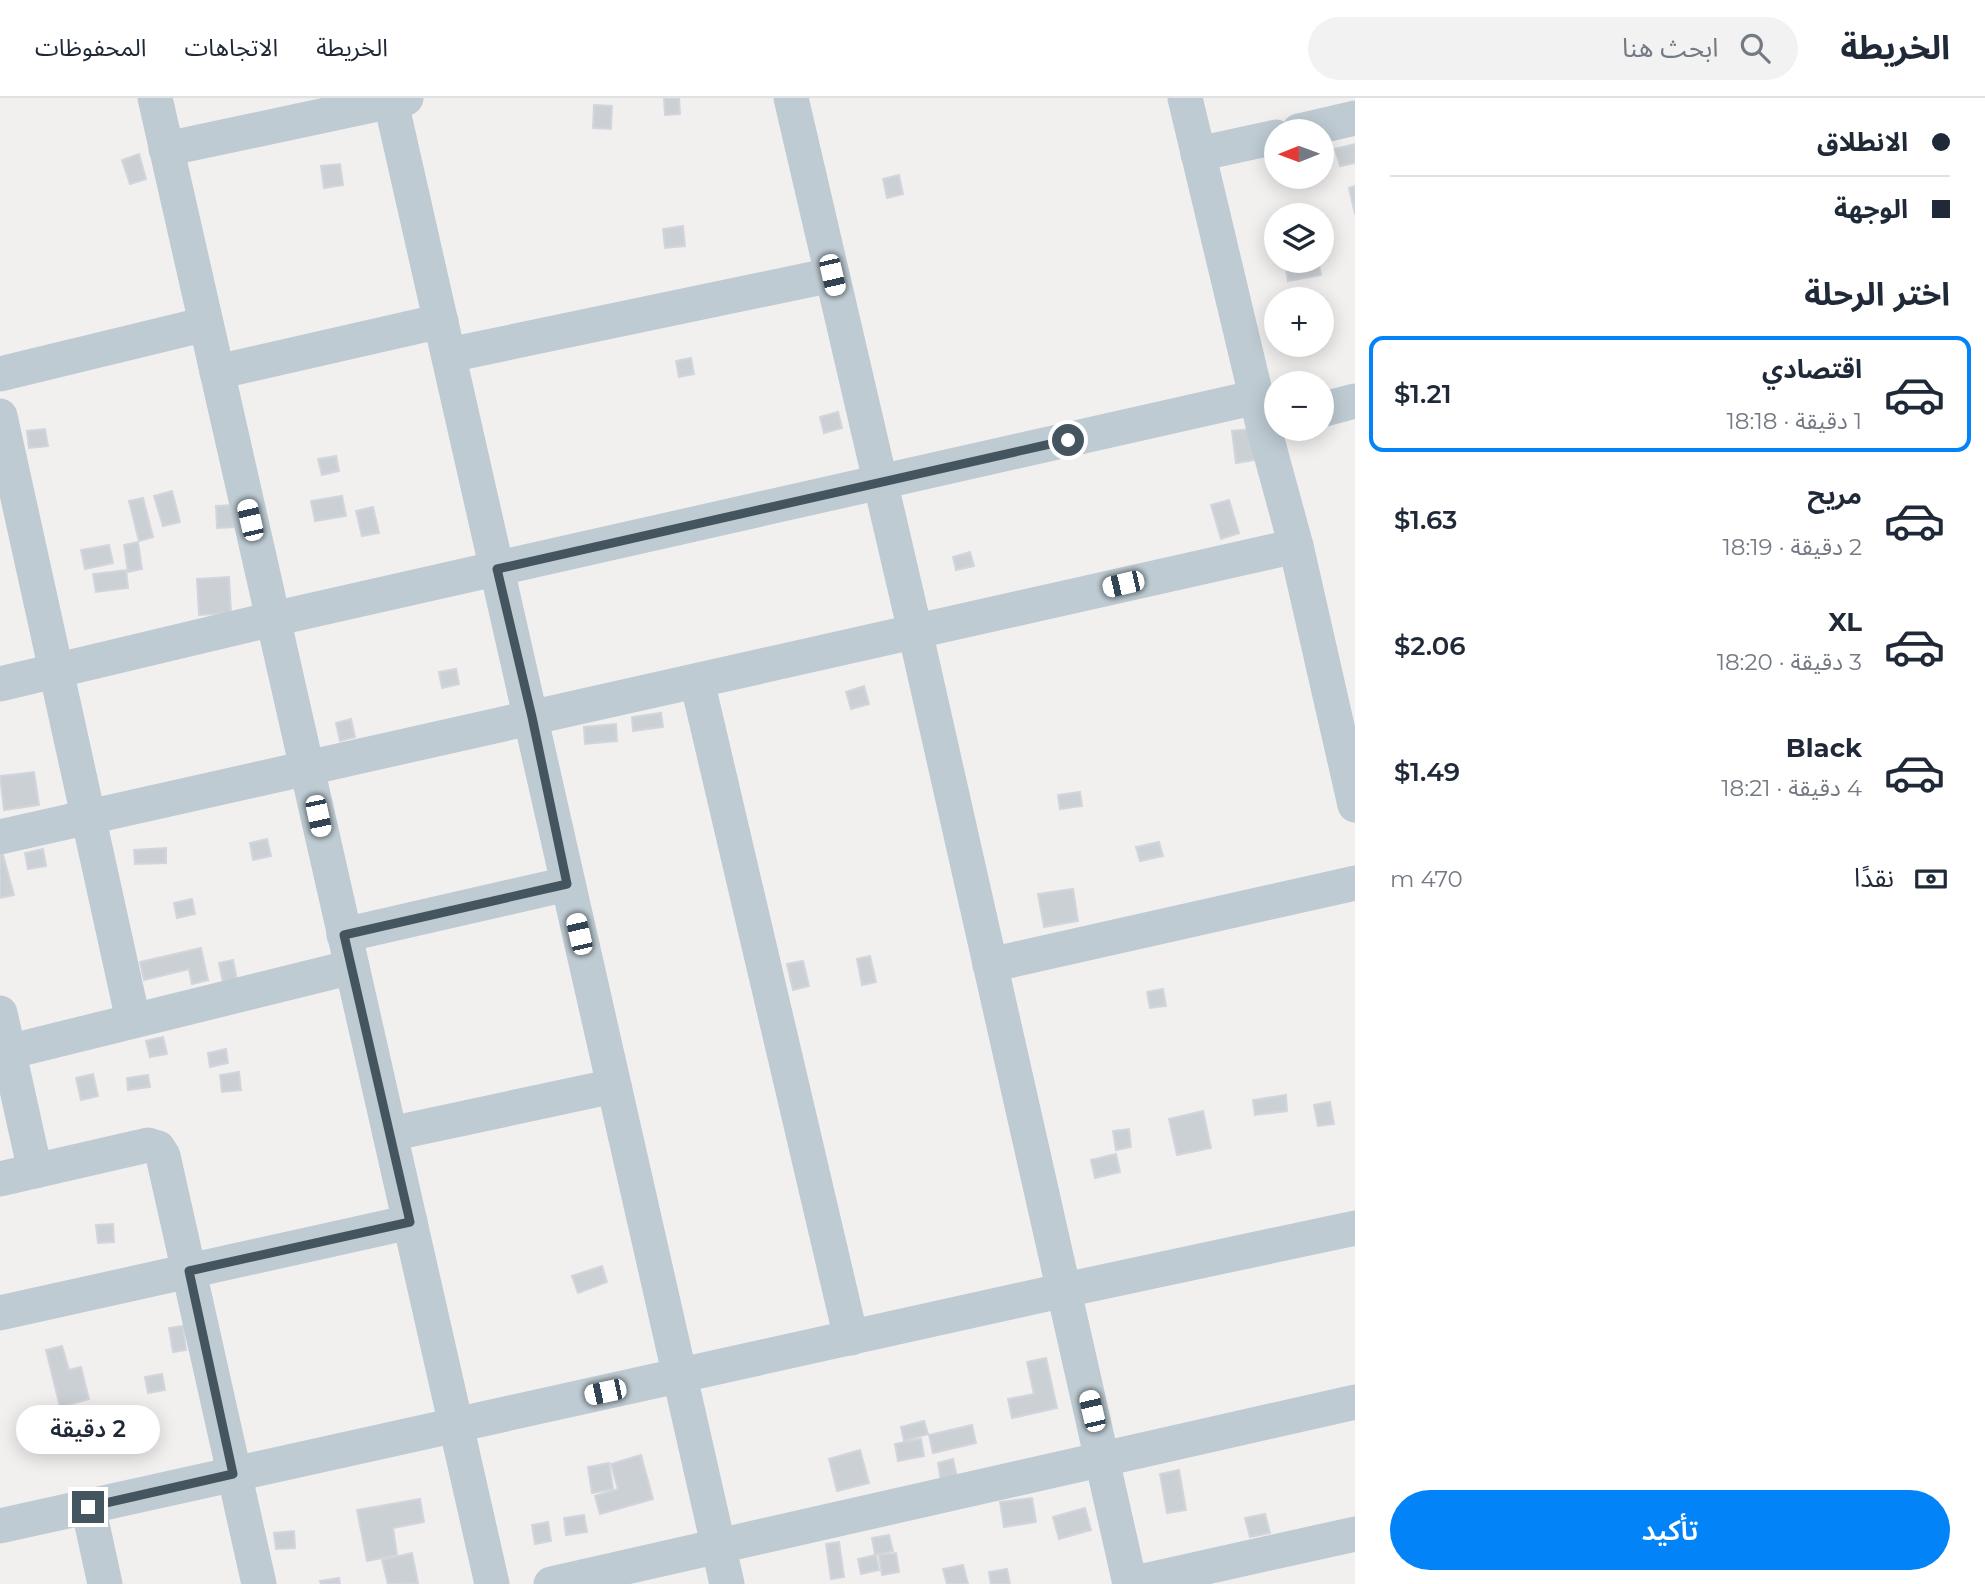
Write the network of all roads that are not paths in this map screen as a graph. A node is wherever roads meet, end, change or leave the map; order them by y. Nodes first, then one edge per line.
1 (155, 98) edge
2 (791, 98) edge
3 (1185, 98) edge
4 (396, 99) edge
5 (1355, 118) edge
6 (1334, 123) edge
7 (1264, 139) edge
8 (166, 149) junction
9 (1198, 154) junction
10 (832, 275) junction
11 (441, 321) junction
12 (206, 324) junction
13 (449, 355) junction
14 (217, 372) junction
15 (0, 374) edge
16 (1355, 401) edge
17 (1334, 407) edge
18 (1264, 411) edge
19 (1264, 415) edge
20 (0, 416) edge
21 (1271, 441) edge
22 (879, 482) junction
23 (1296, 546) junction
24 (497, 569) junction
25 (273, 619) junction
26 (915, 631) junction
27 (56, 672) junction
28 (697, 681) junction
29 (0, 684) edge
30 (532, 717) junction
31 (308, 768) junction
32 (1355, 805) edge
33 (88, 817) junction
34 (0, 837) edge
35 (1355, 883) edge
36 (567, 884) junction
37 (348, 951) junction
38 (990, 965) junction
39 (0, 1013) edge
40 (133, 1020) junction
41 (8, 1074) edge
42 (614, 1086) junction
43 (390, 1134) junction
44 (35, 1171) junction
45 (0, 1179) edge
46 (410, 1222) junction
47 (1355, 1228) edge
48 (189, 1271) junction
49 (1065, 1290) junction
50 (0, 1313) edge
51 (851, 1338) junction
52 (679, 1375) junction
53 (1355, 1402) edge
54 (456, 1425) junction
55 (1103, 1459) junction
56 (233, 1474) junction
57 (88, 1507) junction
58 (0, 1526) edge
59 (1355, 1534) edge
60 (718, 1546) junction
61 (105, 1584) edge
62 (259, 1584) edge
63 (492, 1584) edge
64 (551, 1584) edge
65 (727, 1584) edge
66 (1130, 1584) edge

1 - 8 street
2 - 10 street
3 - 9 street
4 - 8 street
4 - 11 street
5 - 6 street
7 - 9 street
8 - 12 street
9 - 18 street
10 - 13 street
10 - 22 street
11 - 13 street
11 - 14 street
12 - 14 street
12 - 15 street
13 - 24 street
14 - 25 street
16 - 17 street
19 - 22 street
20 - 27 street
21 - 23 street
22 - 24 street
22 - 26 street
23 - 26 street
23 - 32 street
24 - 25 street
24 - 30 street
25 - 27 street
25 - 31 street
26 - 28 street
26 - 38 street
27 - 29 street
27 - 33 street
28 - 30 street
28 - 51 street
30 - 31 street
30 - 36 street
31 - 33 street
31 - 37 street
33 - 34 street
33 - 40 street
35 - 38 street
36 - 37 street
36 - 42 street
37 - 40 street
37 - 43 street
38 - 49 street
39 - 41 street
40 - 41 street
41 - 44 street
42 - 43 street
42 - 52 street
43 - 46 street
44 - 45 street
44 - 48 street
46 - 48 street
46 - 54 street
47 - 49 street
48 - 50 street
48 - 56 street
49 - 51 street
49 - 55 street
51 - 52 street
52 - 54 street
52 - 60 street
53 - 55 street
54 - 56 street
54 - 63 street
55 - 60 street
55 - 66 street
56 - 57 street
56 - 62 street
57 - 58 street
57 - 61 street
59 - 66 street
60 - 64 street
60 - 65 street

